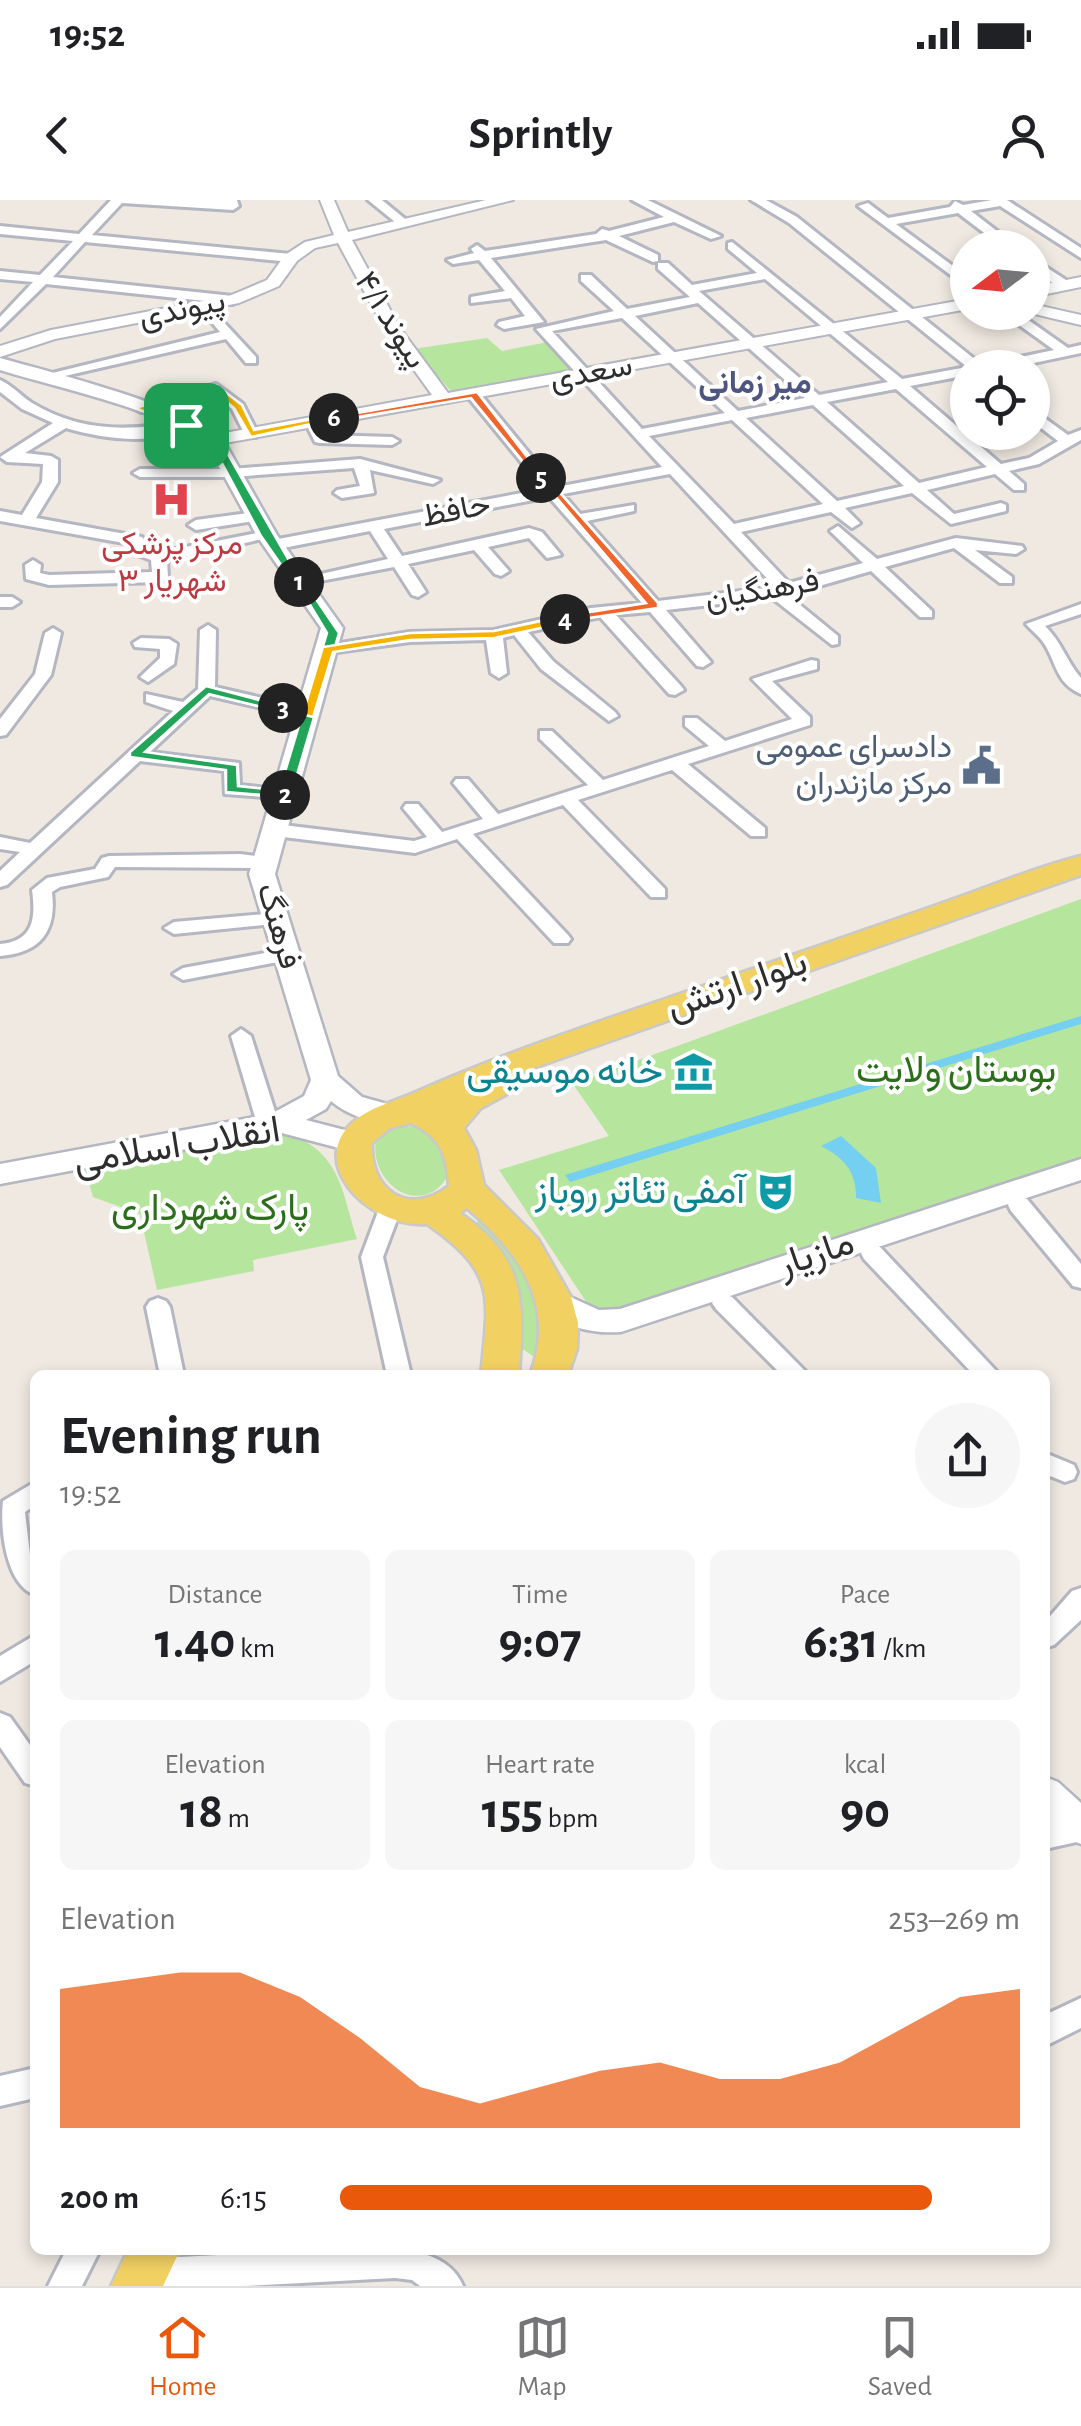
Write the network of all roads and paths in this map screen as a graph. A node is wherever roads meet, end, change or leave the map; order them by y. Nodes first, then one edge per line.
1 (118, 200) edge
2 (126, 200) edge
3 (231, 200) edge
4 (327, 200) edge
5 (374, 200) edge
6 (506, 200) edge
7 (638, 200) edge
8 (757, 200) edge
9 (948, 200) edge
10 (1000, 201) edge
11 (864, 206) dead end
12 (960, 209) junction
13 (678, 218) junction
14 (885, 222) junction
15 (404, 223) junction
16 (588, 224) dead end
17 (0, 230) edge
18 (989, 230) edge
19 (217, 231) dead end
20 (606, 236) junction
21 (715, 236) dead end
22 (347, 237) junction
23 (82, 238) junction
24 (471, 243) dead end
25 (732, 246) dead end
26 (544, 247) junction
27 (200, 250) junction
28 (1081, 254) edge
29 (482, 256) junction
30 (291, 258) junction
31 (453, 260) dead end
32 (564, 261) dead end
33 (950, 271) edge
34 (1050, 272) edge
35 (0, 275) edge
36 (767, 275) junction
37 (586, 278) dead end
38 (43, 280) junction
39 (1073, 284) edge
40 (514, 294) junction
41 (694, 294) junction
42 (234, 300) junction
43 (476, 300) dead end
44 (205, 306) junction
45 (950, 307) edge
46 (625, 313) junction
47 (911, 314) junction
48 (1050, 314) edge
49 (1081, 320) edge
50 (1, 323) edge
51 (538, 323) junction
52 (504, 325) dead end
53 (834, 328) junction
54 (1033, 330) edge
55 (229, 334) junction
56 (754, 342) junction
57 (1081, 349) edge
58 (955, 350) edge
59 (1065, 352) junction
60 (1050, 355) edge
61 (670, 358) junction
62 (251, 360) dead end
63 (4, 367) edge
64 (584, 373) junction
65 (950, 374) edge
66 (48, 378) junction
67 (898, 384) junction
68 (473, 394) junction
69 (443, 398) junction
70 (817, 400) junction
71 (7, 404) edge
72 (140, 408) junction
73 (732, 416) junction
74 (63, 422) junction
75 (312, 422) junction
76 (1050, 424) edge
77 (186, 425) junction
78 (251, 434) junction
79 (638, 434) junction
80 (1074, 438) edge
81 (214, 440) junction
82 (392, 440) dead end
83 (5, 459) edge
84 (360, 463) junction
85 (673, 470) junction
86 (997, 470) junction
87 (140, 473) dead end
88 (232, 473) junction
89 (433, 480) dead end
90 (914, 486) junction
91 (1018, 487) dead end
92 (553, 492) junction
93 (342, 493) dead end
94 (830, 506) junction
95 (629, 508) dead end
96 (1001, 508) dead end
97 (0, 516) edge
98 (28, 519) junction
99 (577, 519) junction
100 (196, 525) dead end
101 (374, 526) junction
102 (729, 530) junction
103 (265, 532) junction
104 (477, 544) junction
105 (956, 544) junction
106 (1016, 549) dead end
107 (553, 555) dead end
108 (159, 556) junction
109 (397, 561) junction
110 (33, 565) dead end
111 (874, 566) junction
112 (501, 571) dead end
113 (1006, 580) dead end
114 (300, 582) junction
115 (418, 592) dead end
116 (781, 592) junction
117 (654, 605) junction
118 (1081, 609) edge
119 (603, 612) junction
120 (926, 614) dead end
121 (208, 630) dead end
122 (518, 630) junction
123 (53, 633) dead end
124 (494, 635) junction
125 (832, 640) dead end
126 (142, 643) dead end
127 (328, 650) junction
128 (168, 660) junction
129 (209, 660) junction
130 (703, 662) dead end
131 (811, 665) dead end
132 (499, 673) dead end
133 (148, 677) dead end
134 (1081, 689) edge
135 (206, 690) junction
136 (675, 690) dead end
137 (152, 698) dead end
138 (185, 709) junction
139 (308, 714) junction
140 (609, 716) dead end
141 (691, 722) dead end
142 (0, 730) edge
143 (546, 736) dead end
144 (720, 746) junction
145 (135, 755) junction
146 (674, 762) junction
147 (462, 783) dead end
148 (598, 786) junction
149 (286, 795) junction
150 (565, 797) junction
151 (412, 808) dead end
152 (494, 821) junction
153 (275, 830) junction
154 (460, 832) junction
155 (758, 832) dead end
156 (438, 839) junction
157 (0, 843) edge
158 (33, 849) junction
159 (264, 862) junction
160 (1081, 866) edge
161 (0, 881) edge
162 (1081, 881) edge
163 (658, 893) dead end
164 (276, 919) junction
165 (174, 928) dead end
166 (562, 939) dead end
167 (0, 950) edge
168 (287, 955) junction
169 (183, 974) dead end
170 (761, 985) junction
171 (241, 1036) dead end
172 (326, 1080) junction
173 (392, 1114) junction
174 (273, 1123) junction
175 (447, 1126) junction
176 (354, 1142) junction
177 (1081, 1170) edge
178 (0, 1174) edge
179 (1081, 1185) edge
180 (467, 1190) junction
181 (1019, 1205) junction
182 (390, 1209) junction
183 (434, 1212) junction
184 (872, 1254) junction
185 (1081, 1280) edge
186 (555, 1301) junction
187 (724, 1303) junction
188 (158, 1307) dead end
189 (501, 1359) edge
190 (559, 1365) edge
191 (171, 1370) edge
192 (398, 1370) edge
193 (792, 1370) edge
194 (983, 1370) edge
195 (30, 1495) edge
196 (30, 1579) edge
197 (1081, 1599) edge
198 (1050, 1633) edge
199 (30, 1650) edge
200 (0, 1671) edge
201 (0, 1725) edge
202 (30, 1767) edge
203 (1050, 1799) edge
204 (1081, 1828) edge
205 (1050, 1835) edge
206 (1081, 2012) edge
207 (1050, 2028) edge
208 (30, 2085) edge
209 (0, 2091) edge
210 (81, 2255) edge
211 (144, 2270) edge
212 (64, 2286) edge
213 (447, 2286) edge

1 - 23 street
2 - 3 street
4 - 22 street, پیوند ۴/۱
5 - 15 street
6 - 15 street
7 - 13 street
8 - 47 street
9 - 12 street
10 - 12 street
10 - 28 street
11 - 14 street
12 - 14 street
12 - 18 street
13 - 20 street
13 - 21 street
14 - 33 street
15 - 22 street
16 - 20 street
17 - 23 street
19 - 27 street
20 - 26 street
20 - 41 street
22 - 30 street, پیوندی
22 - 69 street, پیوند ۴/۱
23 - 27 street
23 - 38 street
24 - 29 street
25 - 36 street
26 - 29 street
26 - 32 street
27 - 30 street
29 - 31 street
29 - 40 street
30 - 42 street, پیوندی
34 - 39 street
35 - 38 street
36 - 41 street
36 - 53 street
37 - 46 street
38 - 42 street
38 - 50 street
40 - 43 street
40 - 51 street
41 - 46 street
41 - 56 street
42 - 44 street, پیوندی
44 - 55 street
44 - 63 street, پیوندی
45 - 47 street, سعدی
46 - 51 street
46 - 61 street
47 - 53 street, سعدی
47 - 58 street
48 - 49 street
51 - 52 street
51 - 64 street
53 - 56 street, سعدی
53 - 67 street
54 - 59 street
55 - 62 street
55 - 66 street
56 - 61 street, سعدی
56 - 70 street
57 - 59 street
59 - 60 street
61 - 64 street, سعدی
61 - 73 street
63 - 66 main road
63 - 71 street
64 - 68 street, سعدی
64 - 79 street
65 - 67 street
66 - 71 street
66 - 72 main road
67 - 70 street
67 - 86 street
68 - 69 street, سعدی
68 - 92 street
69 - 75 street, سعدی
70 - 73 street
70 - 90 street
71 - 74 street
72 - 77 main road
72 - 78 street
73 - 79 street
73 - 94 street
74 - 77 street
74 - 83 street
75 - 78 street, سعدی
75 - 82 street
76 - 80 street
77 - 81 main road
78 - 81 street, سعدی
79 - 85 street
80 - 86 street
81 - 88 main road
83 - 98 street
84 - 88 street
84 - 89 street
84 - 93 street
85 - 92 street, حافظ
85 - 102 street
86 - 90 street
86 - 91 street
87 - 88 street
88 - 103 main road
90 - 94 street
90 - 96 street
92 - 99 street
92 - 101 street, حافظ
94 - 102 street
94 - 111 street
95 - 99 street
97 - 98 street
98 - 108 street
99 - 117 street
100 - 103 street
101 - 103 street, حافظ
101 - 109 street
102 - 116 street
103 - 108 street
103 - 114 main road
104 - 107 street
104 - 109 street
104 - 112 street
105 - 106 street, فرهنگیان
105 - 111 street, فرهنگیان
105 - 113 street
108 - 110 street
109 - 114 street
109 - 115 street
111 - 116 street, فرهنگیان
111 - 120 street
114 - 127 main road
116 - 117 street, فرهنگیان
116 - 125 street
117 - 119 street, فرهنگیان
117 - 130 street
118 - 134 street
119 - 122 street, فرهنگیان
119 - 136 street
121 - 129 street
122 - 124 street, فرهنگیان
122 - 140 street
123 - 142 street
124 - 127 street, فرهنگیان
124 - 132 street
126 - 128 street
127 - 139 main road, فرهنگ
128 - 129 street
128 - 133 street
129 - 135 street
131 - 144 street
135 - 138 street
135 - 139 street
137 - 138 street
138 - 145 street
139 - 149 main road, فرهنگ
141 - 144 street
143 - 148 street
144 - 146 street
145 - 149 street
145 - 158 street
146 - 148 street
146 - 155 street
147 - 152 street
148 - 150 street
149 - 153 main road, فرهنگ
150 - 152 street
150 - 163 street
151 - 156 street
152 - 154 street
153 - 156 street
153 - 159 main road, فرهنگ
154 - 156 street
154 - 166 street
157 - 158 street
158 - 161 street
159 - 164 main road, فرهنگ
159 - 167 street
160 - 170 main road, بلوار ارتش
162 - 170 main road, بلوار ارتش
164 - 165 street
164 - 168 main road, فرهنگ
168 - 169 street
168 - 172 main road, فرهنگ
170 - 173 main road, بلوار ارتش
170 - 175 main road, بلوار ارتش
171 - 174 street
172 - 173 main road
172 - 174 main road
173 - 175 main road
173 - 176 main road
174 - 176 main road, انقلاب اسلامی
174 - 178 main road, انقلاب اسلامی
175 - 180 main road
176 - 182 main road
177 - 186 main road, مازیار
179 - 181 main road, مازیار
180 - 183 main road
180 - 186 main road
181 - 184 main road, مازیار
181 - 185 street
182 - 183 main road
182 - 192 street
183 - 189 main road
184 - 187 main road, مازیار
184 - 194 street
186 - 190 main road
187 - 190 main road, مازیار
187 - 193 street
188 - 191 street
189 - 190 main road
195 - 196 street
197 - 198 street
199 - 200 street
201 - 202 street
203 - 204 main road
204 - 205 street
206 - 207 street
208 - 209 street
210 - 212 street
211 - 213 street

